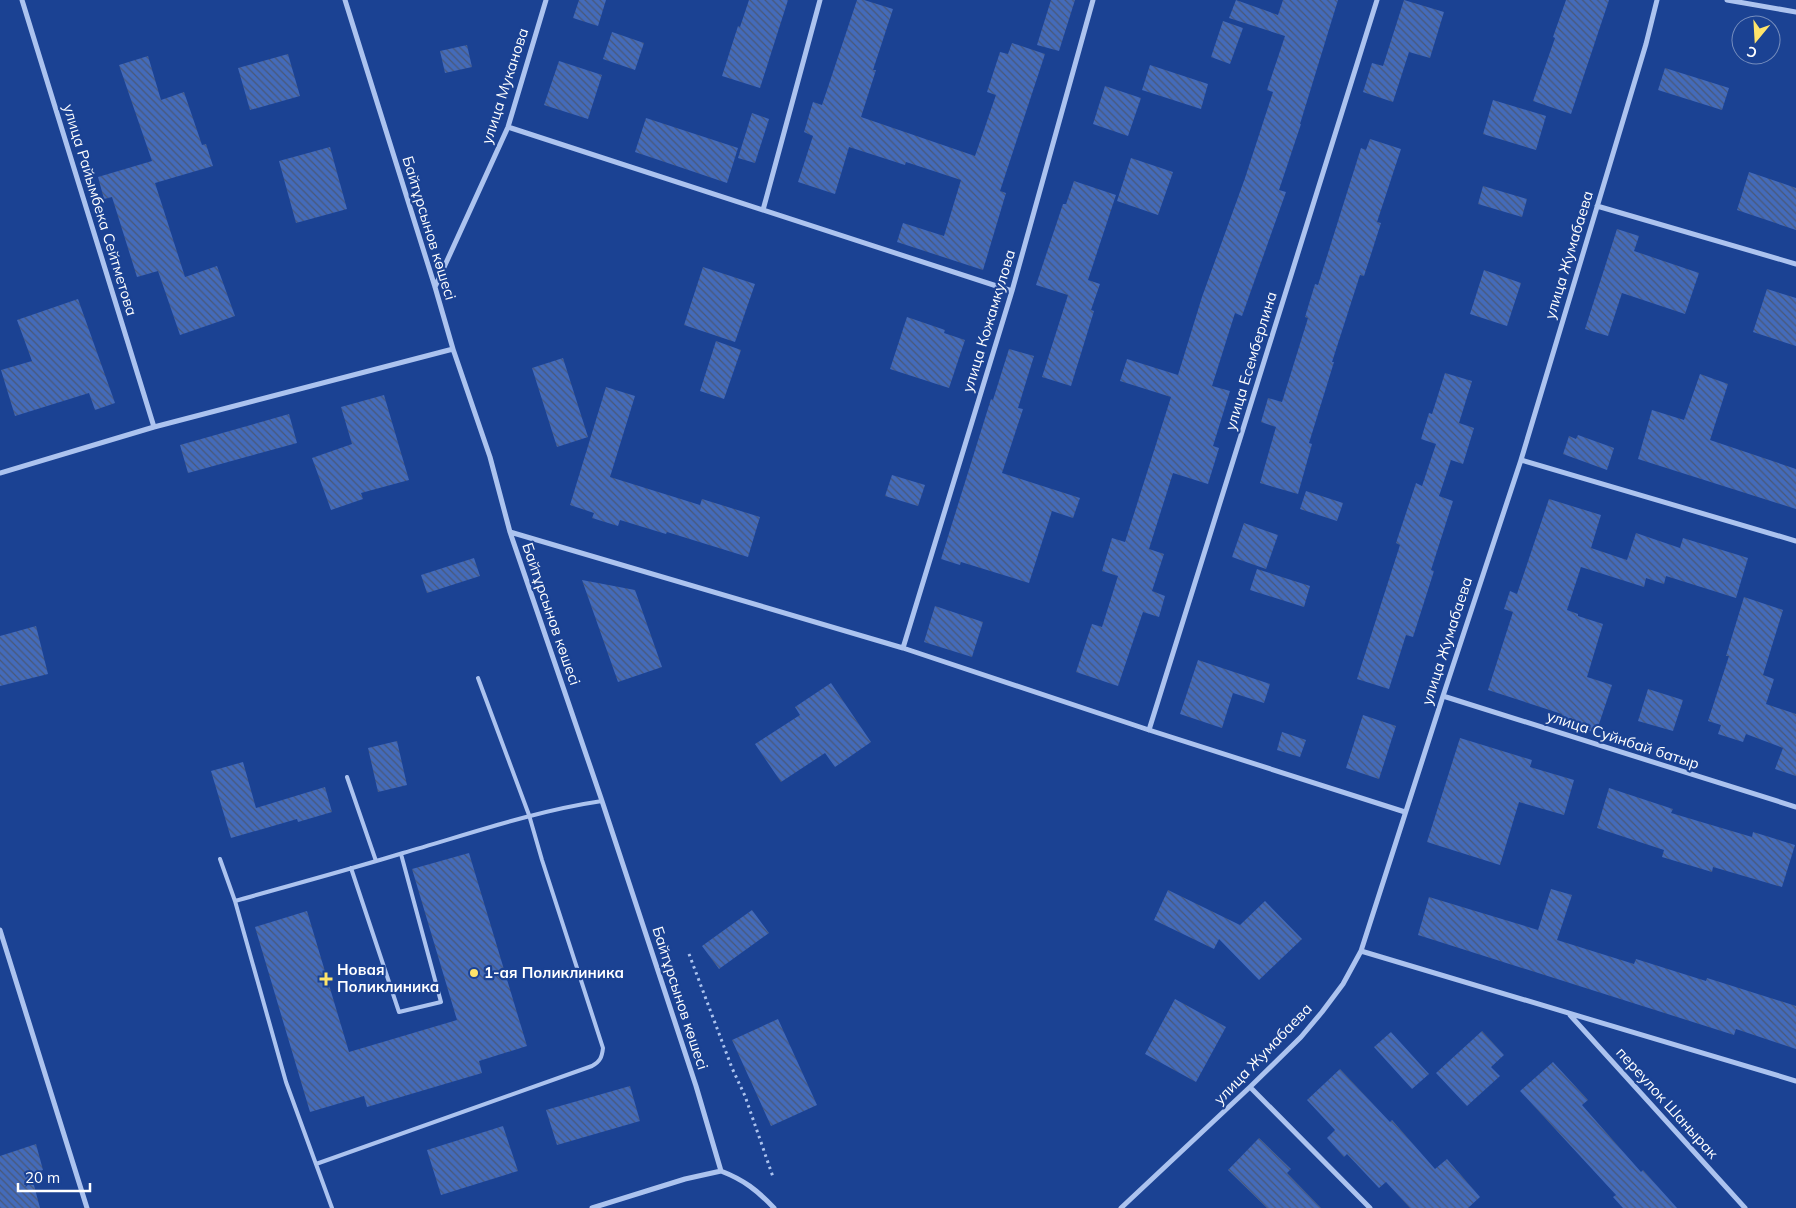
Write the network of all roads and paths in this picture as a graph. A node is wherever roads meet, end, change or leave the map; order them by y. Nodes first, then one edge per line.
1 (22, 0) edge
2 (345, 0) edge
3 (546, 0) edge
4 (820, 0) edge
5 (1093, 0) edge
6 (1377, 0) edge
7 (1656, 0) edge
8 (1727, 0) edge
9 (1796, 12) edge
10 (508, 127) junction
11 (1598, 206) junction
12 (763, 210) junction
13 (1796, 264) edge
14 (435, 287) junction
15 (1012, 292) junction
16 (453, 348) junction
17 (154, 427) junction
18 (1521, 460) junction
19 (0, 473) edge
20 (510, 532) junction
21 (1796, 541) edge
22 (903, 648) junction
23 (478, 678) dead end
24 (1442, 696) junction
25 (1149, 730) junction
26 (347, 777) dead end
27 (602, 801) junction
28 (1796, 808) edge
29 (1406, 812) junction
30 (529, 815) junction
31 (401, 854) junction
32 (220, 858) dead end
33 (376, 861) junction
34 (351, 868) junction
35 (235, 902) junction
36 (0, 930) edge
37 (1361, 950) junction
38 (689, 954) dead end
39 (1570, 1014) junction
40 (1796, 1082) edge
41 (1250, 1087) junction
42 (316, 1164) junction
43 (721, 1171) junction
44 (773, 1177) dead end
45 (86, 1208) edge
46 (332, 1208) edge
47 (592, 1208) edge
48 (774, 1208) edge
49 (1121, 1208) edge
50 (1370, 1208) edge
51 (1745, 1208) edge

1 - 17 street, улица Райымбека Сейтметова
2 - 14 street, Байтұрсынов көшесі
3 - 10 street, улица Муканова
4 - 12 street
5 - 15 street, улица Кожамкулова
6 - 25 street, улица Есемберлина
7 - 11 street, улица Жумабаева
8 - 9 street
10 - 12 street
10 - 14 street, улица Муканова
11 - 13 street
11 - 18 street, улица Жумабаева
12 - 15 street
14 - 16 street, Байтұрсынов көшесі
15 - 22 street, улица Кожамкулова
16 - 17 street
16 - 20 street, Байтұрсынов көшесі
17 - 19 street
18 - 21 street
18 - 24 street, улица Жумабаева
20 - 22 street
20 - 27 street, Байтұрсынов көшесі
22 - 25 street
23 - 30 lane
24 - 28 street, улица Суйнбай батыр
24 - 29 street, улица Жумабаева
25 - 29 street
26 - 33 lane
27 - 30 lane
27 - 43 street, Байтұрсынов көшесі
29 - 37 street, улица Жумабаева
30 - 31 lane
30 - 42 lane
31 - 33 lane
31 - 34 lane
32 - 35 lane
33 - 34 lane
34 - 35 lane
35 - 42 lane
36 - 45 street
37 - 39 street, переулок Шанырак
37 - 41 street, улица Жумабаева
38 - 44 path
39 - 40 street, переулок Шанырак
39 - 51 street, переулок Шанырак
41 - 49 street, улица Жумабаева
41 - 50 street
42 - 46 lane
43 - 47 street
43 - 48 street

